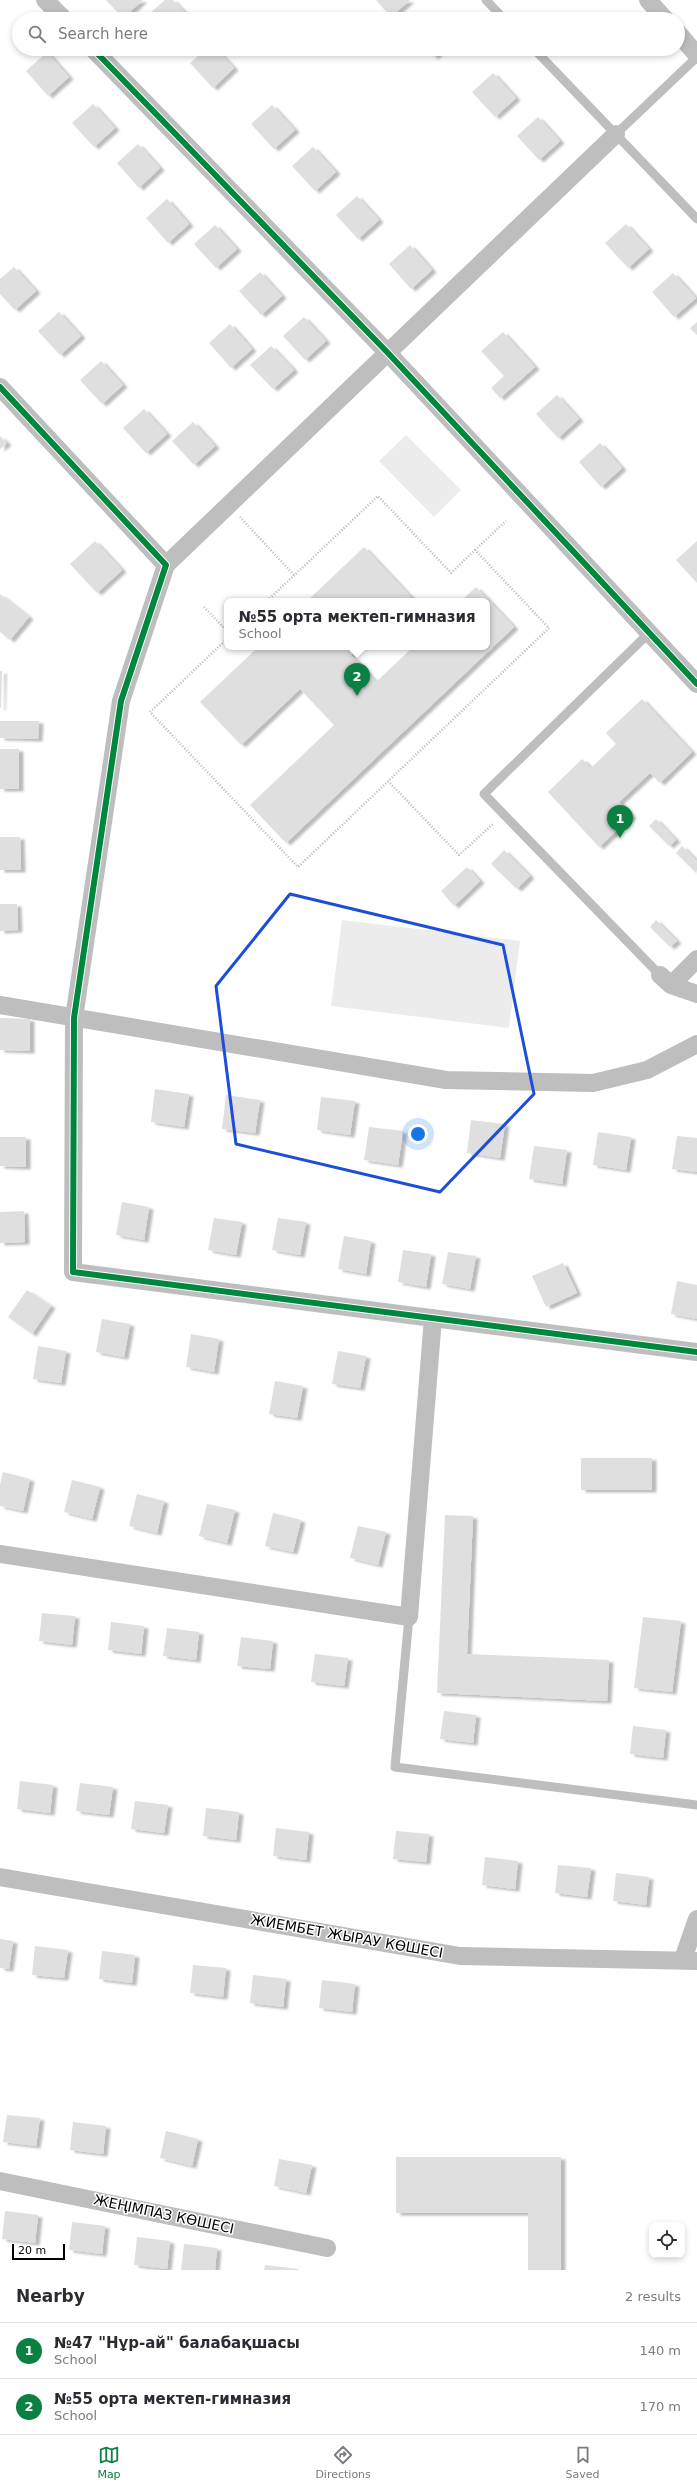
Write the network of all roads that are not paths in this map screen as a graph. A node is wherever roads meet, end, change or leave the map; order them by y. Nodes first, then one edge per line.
1 (45, 0) edge
2 (648, 0) edge
3 (490, 2) edge
4 (57, 12) edge
5 (498, 12) edge
6 (659, 12) edge
7 (685, 42) edge
8 (100, 56) edge
9 (541, 56) edge
10 (697, 56) edge
11 (616, 134) junction
12 (697, 219) edge
13 (388, 353) junction
14 (0, 387) edge
15 (166, 565) junction
16 (649, 632) junction
17 (697, 684) edge
18 (697, 959) edge
19 (666, 980) junction
20 (697, 994) edge
21 (0, 1006) edge
22 (74, 1018) junction
23 (697, 1044) edge
24 (433, 1318) junction
25 (697, 1352) edge
26 (0, 1554) edge
27 (409, 1617) junction
28 (697, 1806) edge
29 (0, 1877) edge
30 (697, 1919) edge
31 (690, 1960) edge
32 (0, 2181) edge
33 (327, 2248) dead end

1 - 4 street
2 - 6 street
3 - 5 lane
7 - 10 street
8 - 13 street
9 - 11 lane
10 - 11 lane
11 - 12 lane
11 - 13 street
13 - 15 street
13 - 16 street
14 - 15 street
15 - 22 street
16 - 17 street
16 - 19 lane
18 - 19 street
19 - 20 street
21 - 22 street
22 - 23 street
22 - 24 street
24 - 25 street
24 - 27 street
26 - 27 street
27 - 28 lane
29 - 31 street, ЖИЕМБЕТ ЖЫРАУ КӨШЕСІ
30 - 31 street
32 - 33 street, ЖЕҢІМПАЗ КӨШЕСІ

